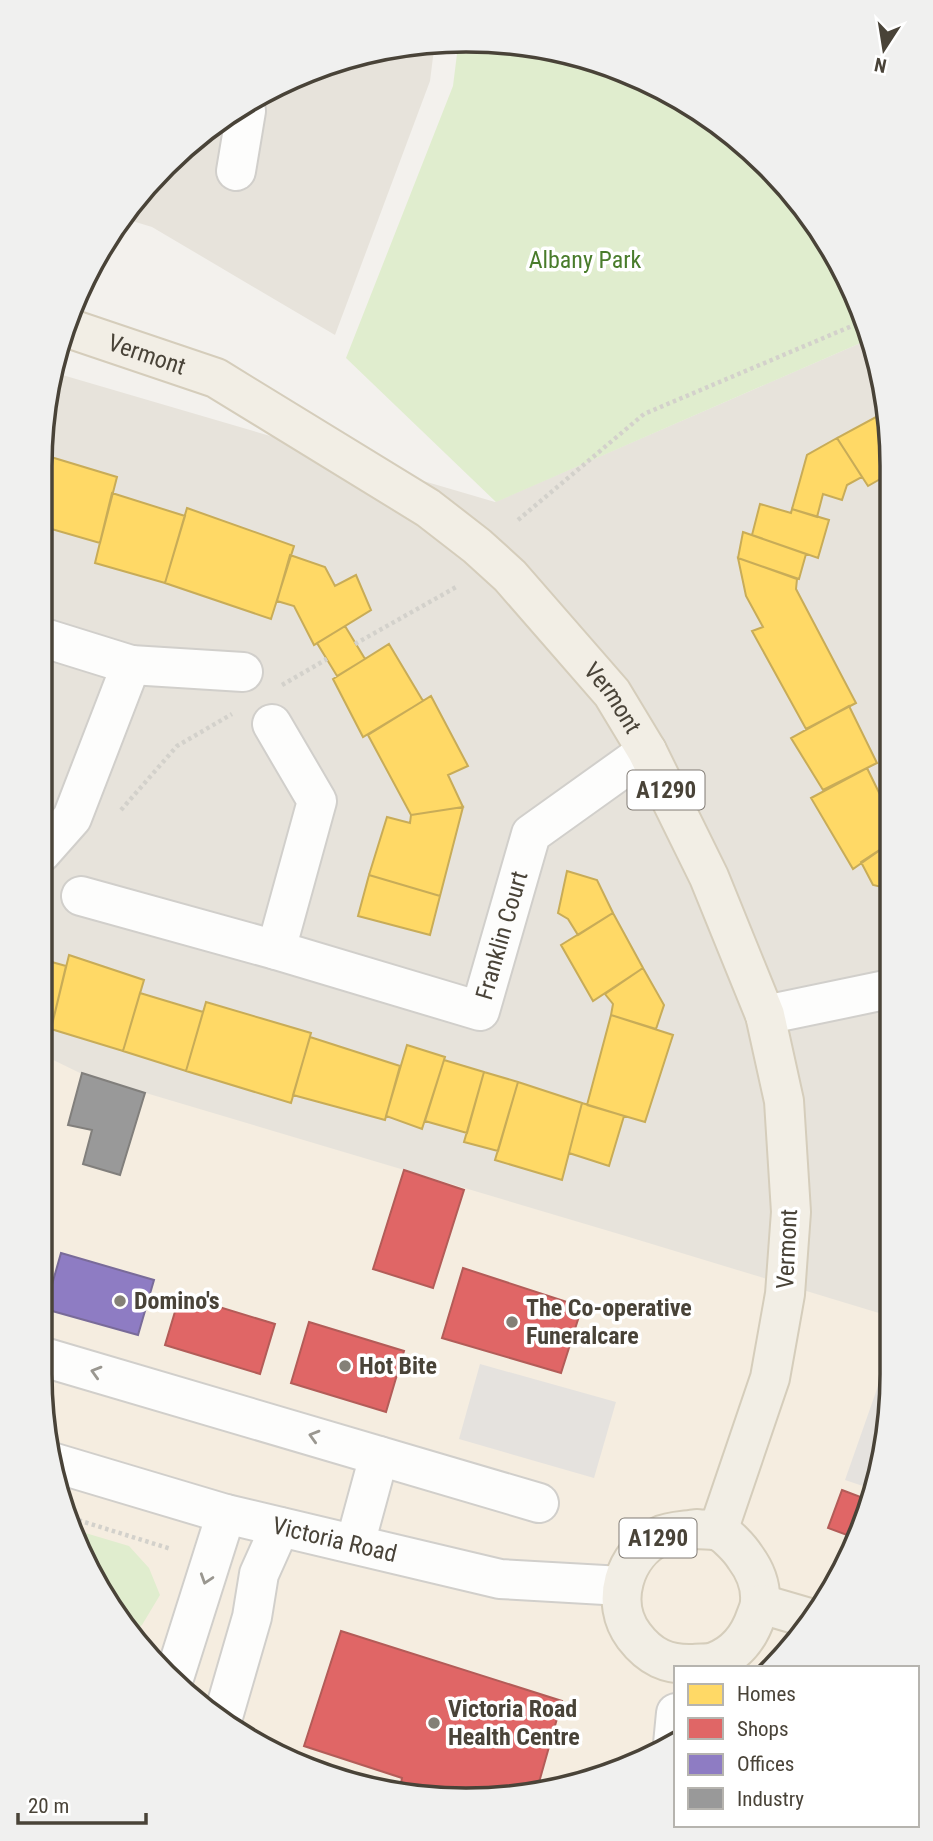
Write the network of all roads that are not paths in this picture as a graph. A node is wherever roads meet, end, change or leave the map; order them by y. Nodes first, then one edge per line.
1 (245, 117) edge
2 (236, 171) dead end
3 (75, 330) edge
4 (52, 640) edge
5 (131, 665) junction
6 (243, 672) dead end
7 (272, 724) dead end
8 (647, 751) junction
9 (52, 841) edge
10 (80, 896) dead end
11 (276, 950) junction
12 (880, 990) edge
13 (765, 1015) junction
14 (52, 1360) edge
15 (379, 1455) junction
16 (63, 1465) edge
17 (538, 1503) dead end
18 (226, 1514) junction
19 (280, 1527) junction
20 (718, 1531) junction
21 (355, 1544) junction
22 (622, 1586) junction
23 (761, 1604) junction
24 (803, 1616) edge
25 (680, 1666) edge
26 (177, 1670) edge
27 (225, 1711) edge

1 - 2 street
3 - 8 main road, Vermont / A1290
4 - 5 street
5 - 6 street
5 - 9 street
7 - 11 street
8 - 11 street, Franklin Court
8 - 13 main road, Vermont / A1290
10 - 11 street, Franklin Court
12 - 13 street
13 - 20 main road, Vermont / A1290
15 -> 14 street
15 - 17 street
15 - 21 street
16 - 18 street, Victoria Road
18 - 19 street, Victoria Road
18 -> 26 street
19 - 21 street, Victoria Road
19 - 27 street
20 - 22 main road, A1290
20 - 23 main road, A1290
21 - 22 street, Victoria Road
22 - 25 main road, A1290
23 - 24 main road
23 - 25 main road, A1290

